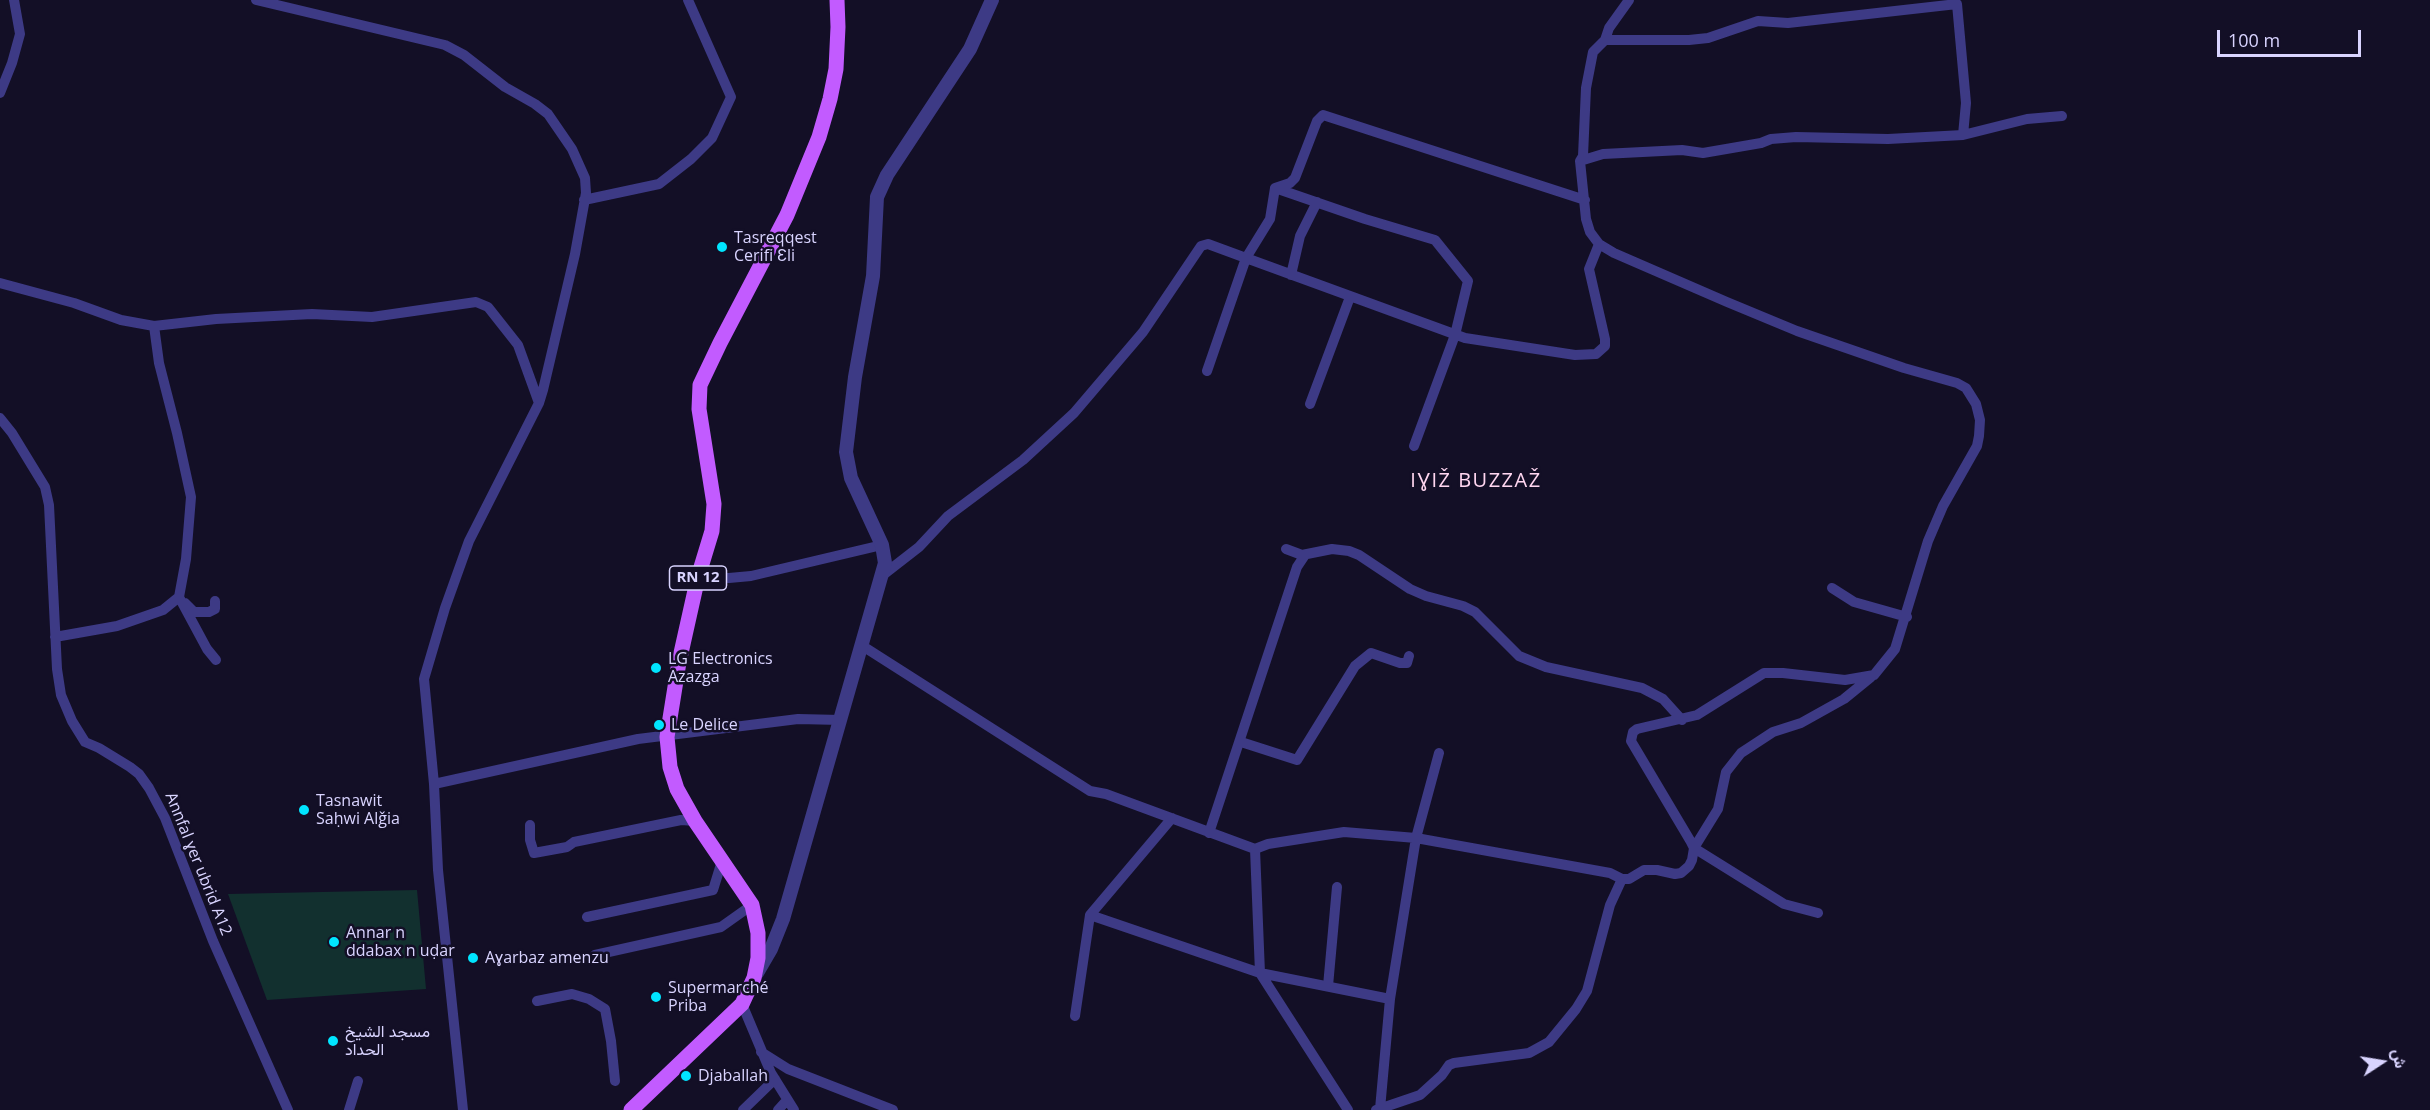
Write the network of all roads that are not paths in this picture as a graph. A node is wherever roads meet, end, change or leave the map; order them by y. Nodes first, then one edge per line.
1 (14, 0) edge
2 (256, 0) edge
3 (688, 0) edge
4 (837, 0) edge
5 (992, 0) edge
6 (1629, 0) edge
7 (1960, 2) edge
8 (1605, 40) junction
9 (0, 93) edge
10 (2062, 116) dead end
11 (1964, 135) junction
12 (1580, 162) junction
13 (1275, 188) junction
14 (584, 200) junction
15 (1585, 200) junction
16 (1317, 202) junction
17 (1599, 244) junction
18 (1246, 258) junction
19 (1291, 274) junction
20 (0, 283) edge
21 (1350, 297) junction
22 (154, 326) junction
23 (1455, 335) junction
24 (1207, 371) dead end
25 (539, 403) junction
26 (1310, 404) dead end
27 (0, 418) edge
28 (1414, 446) dead end
29 (882, 544) junction
30 (1286, 549) dead end
31 (1305, 555) junction
32 (883, 575) junction
33 (698, 577) junction
34 (1832, 588) dead end
35 (179, 597) junction
36 (216, 601) dead end
37 (191, 615) junction
38 (1907, 617) junction
39 (55, 637) junction
40 (861, 645) junction
41 (1409, 656) dead end
42 (216, 660) dead end
43 (1874, 675) junction
44 (841, 720) junction
45 (1682, 720) junction
46 (667, 736) junction
47 (1241, 742) junction
48 (1439, 753) dead end
49 (434, 784) junction
50 (1172, 818) junction
51 (695, 821) junction
52 (530, 825) dead end
53 (1209, 833) junction
54 (1416, 838) junction
55 (1694, 848) junction
56 (1255, 849) junction
57 (722, 861) junction
58 (1622, 879) junction
59 (1337, 887) dead end
60 (752, 905) junction
61 (1818, 913) dead end
62 (1090, 915) junction
63 (587, 917) dead end
64 (595, 955) dead end
65 (1260, 973) junction
66 (754, 978) junction
67 (1328, 986) junction
68 (1390, 999) junction
69 (537, 1001) dead end
70 (742, 1004) junction
71 (1075, 1016) dead end
72 (761, 1052) junction
73 (775, 1080) junction
74 (358, 1081) dead end
75 (615, 1081) dead end
76 (787, 1100) junction
77 (1378, 1109) edge
78 (288, 1110) edge
79 (349, 1110) edge
80 (463, 1110) edge
81 (631, 1110) edge
82 (743, 1110) edge
83 (778, 1110) edge
84 (794, 1110) edge
85 (893, 1110) edge
86 (1348, 1110) edge

1 - 9 street
2 - 14 street
3 - 14 street
4 - 33 main road, RN 12
5 - 29 street
6 - 8 street
7 - 8 street
7 - 11 street
8 - 12 street
10 - 11 street
11 - 12 street
12 - 15 street
13 - 15 street
13 - 16 street
13 - 18 street
14 - 25 street
15 - 17 street
16 - 19 street
16 - 23 street
17 - 23 street
17 - 38 street
18 - 19 street
18 - 24 street
18 - 32 street
19 - 21 street
20 - 22 street
21 - 23 street
21 - 26 street
22 - 25 street
22 - 35 street
23 - 28 street
25 - 49 street
27 - 39 street, Annfal ɣer ubrid A12
29 - 32 street
29 - 33 street
30 - 31 street
31 - 45 street
31 - 47 street
32 - 40 street
33 - 46 main road, RN 12
34 - 38 street
35 - 37 street
35 - 39 street
36 - 37 street
37 - 42 street
38 - 43 street
39 - 78 street, Annfal ɣer ubrid A12
40 - 44 street
40 - 50 street
41 - 47 street
43 - 45 street
43 - 55 street
44 - 46 street
44 - 66 street
45 - 55 street
46 - 49 street
46 - 51 main road, RN 12
47 - 53 street
48 - 54 street
49 - 80 street
50 - 53 street
50 - 62 street
51 - 52 street
51 - 57 main road, RN 12
53 - 56 street
54 - 56 street
54 - 58 street
54 - 68 street
55 - 58 street
55 - 61 street
56 - 65 street
57 - 60 main road, RN 12
57 - 63 street
58 - 77 street
59 - 67 street
60 - 64 street
60 - 66 main road, RN 12
62 - 65 street
62 - 71 street
65 - 67 street
65 - 86 street
66 - 70 main road, RN 12
67 - 68 street
68 - 77 street
69 - 75 street
70 - 72 street
70 - 81 main road, RN 12
72 - 73 street
72 - 85 street
73 - 76 street
73 - 82 street
74 - 79 street
76 - 83 street
76 - 84 street

